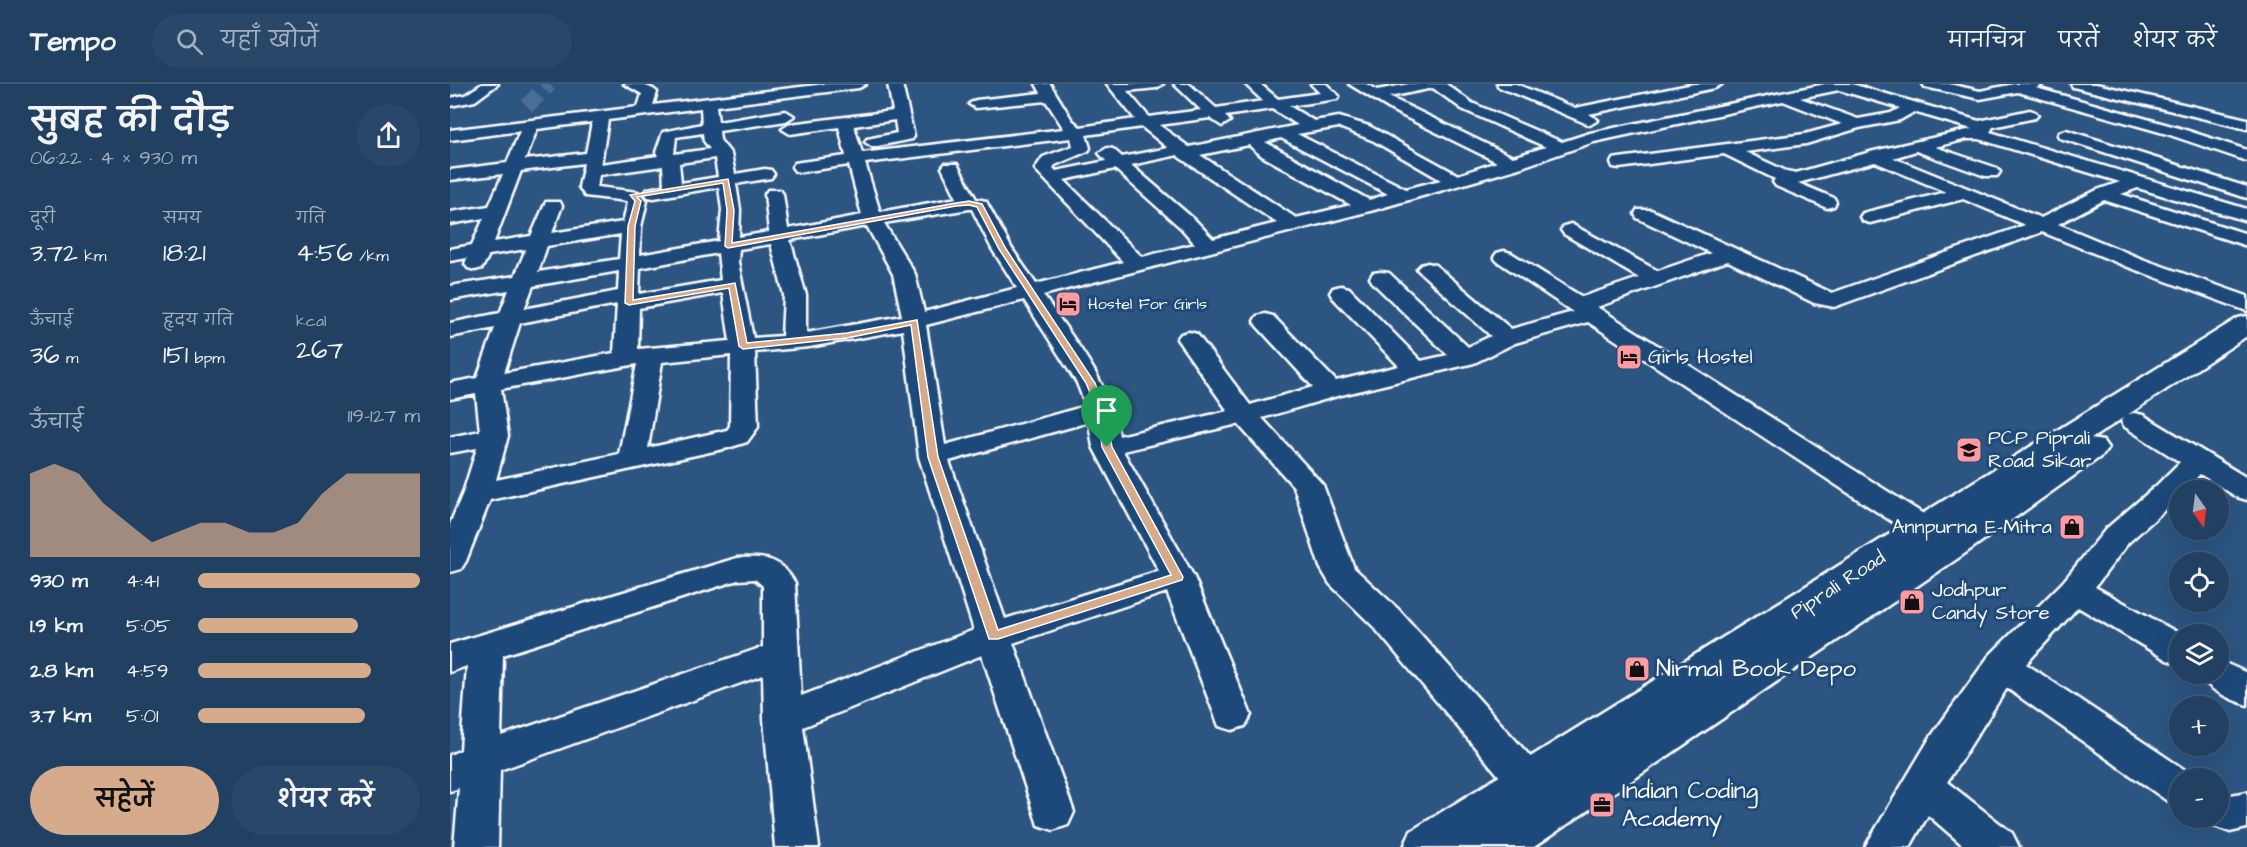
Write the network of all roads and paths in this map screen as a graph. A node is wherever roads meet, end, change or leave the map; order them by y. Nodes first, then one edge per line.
1 (491, 84) edge
2 (632, 84) edge
3 (740, 84) edge
4 (859, 84) edge
5 (1156, 84) edge
6 (1181, 84) edge
7 (1252, 84) edge
8 (1318, 84) edge
9 (1356, 84) edge
10 (1431, 84) edge
11 (1437, 84) edge
12 (1504, 84) edge
13 (1713, 84) edge
14 (1930, 84) edge
15 (2036, 84) edge
16 (2078, 84) edge
17 (1841, 85) edge
18 (833, 86) edge
19 (1116, 86) edge
20 (1631, 88) dead end
21 (2020, 88) junction
22 (1046, 90) edge
23 (892, 91) edge
24 (1375, 95) junction
25 (1530, 95) junction
26 (1652, 97) junction
27 (1785, 97) junction
28 (738, 100) junction
29 (1764, 101) junction
30 (450, 102) edge
31 (708, 103) junction
32 (1276, 105) junction
33 (790, 106) edge
34 (1912, 107) junction
35 (1594, 109) junction
36 (644, 111) junction
37 (1573, 113) junction
38 (480, 114) dead end
39 (1212, 114) junction
40 (901, 115) junction
41 (1700, 115) junction
42 (2030, 115) dead end
43 (601, 116) junction
44 (845, 122) junction
45 (1144, 122) junction
46 (2245, 123) edge
47 (531, 124) junction
48 (1857, 124) junction
49 (1311, 126) junction
50 (710, 127) junction
51 (1231, 128) dead end
52 (1632, 129) junction
53 (1979, 130) junction
54 (1077, 132) junction
55 (1283, 133) junction
56 (457, 134) edge
57 (2066, 135) dead end
58 (1257, 138) junction
59 (2199, 139) junction
60 (992, 141) junction
61 (1917, 146) junction
62 (1561, 147) junction
63 (1728, 150) junction
64 (1183, 151) junction
65 (722, 152) junction
66 (854, 152) junction
67 (1698, 153) junction
68 (1874, 156) junction
69 (2247, 156) edge
70 (1113, 159) junction
71 (669, 160) junction
72 (1619, 163) dead end
73 (592, 164) junction
74 (1514, 164) junction
75 (514, 167) junction
76 (951, 168) dead end
77 (1991, 172) dead end
78 (765, 174) dead end
79 (450, 175) edge
80 (1052, 177) junction
81 (1796, 178) junction
82 (726, 180) junction
83 (2139, 181) junction
84 (1456, 182) junction
85 (673, 189) junction
86 (1964, 193) junction
87 (2247, 193) edge
88 (774, 194) dead end
89 (2103, 194) junction
90 (1403, 195) junction
91 (632, 196) junction
92 (1827, 202) dead end
93 (969, 203) junction
94 (553, 206) dead end
95 (1366, 206) junction
96 (497, 210) junction
97 (1644, 214) dead end
98 (2247, 215) edge
99 (1870, 217) dead end
100 (450, 218) edge
101 (873, 220) junction
102 (1293, 225) junction
103 (2042, 225) junction
104 (631, 226) junction
105 (1571, 230) dead end
106 (779, 237) junction
107 (2247, 240) edge
108 (539, 241) junction
109 (728, 246) junction
110 (1208, 246) junction
111 (481, 250) junction
112 (450, 255) edge
113 (1727, 255) junction
114 (1504, 257) dead end
115 (631, 263) junction
116 (1137, 264) junction
117 (1428, 269) dead end
118 (1381, 278) dead end
119 (526, 279) junction
120 (1658, 280) junction
121 (732, 285) junction
122 (1031, 290) junction
123 (457, 292) edge
124 (1341, 293) dead end
125 (629, 299) junction
126 (2247, 304) edge
127 (1584, 310) junction
128 (509, 318) junction
129 (915, 321) junction
130 (1265, 321) dead end
131 (2247, 324) edge
132 (450, 330) edge
133 (1507, 338) junction
134 (1189, 339) dead end
135 (793, 341) junction
136 (743, 346) junction
137 (2247, 348) edge
138 (638, 357) junction
139 (1465, 358) junction
140 (1416, 370) junction
141 (488, 384) junction
142 (1330, 390) junction
143 (450, 391) edge
144 (1101, 410) junction
145 (1244, 415) junction
146 (2134, 421) junction
147 (494, 436) junction
148 (450, 445) edge
149 (1107, 447) junction
150 (933, 457) junction
151 (2196, 460) junction
152 (632, 461) junction
153 (2247, 490) edge
154 (478, 493) junction
155 (1925, 529) junction
156 (450, 561) edge
157 (1178, 577) junction
158 (2075, 590) junction
159 (994, 636) junction
160 (2169, 645) edge
161 (486, 646) junction
162 (781, 655) junction
163 (450, 658) edge
164 (2002, 666) junction
165 (2229, 680) edge
166 (2247, 690) edge
167 (1232, 715) dead end
168 (783, 719) junction
169 (465, 767) edge
170 (2169, 780) edge
171 (1530, 784) junction
172 (1922, 786) junction
173 (2247, 810) edge
174 (1053, 812) dead end
175 (2229, 814) edge
176 (476, 847) edge
177 (797, 847) edge
178 (1429, 847) edge
179 (1493, 847) edge
180 (1887, 847) edge
181 (1997, 847) edge

1 - 30 street
2 - 36 street
3 - 28 street
4 - 18 street
5 - 19 street
6 - 39 street
7 - 32 street
8 - 32 street
9 - 24 street
10 - 24 street
11 - 62 street
12 - 25 street
13 - 26 street
13 - 29 street
14 - 21 street
15 - 21 street
16 - 46 street
17 - 27 street
17 - 34 street
18 - 33 street
19 - 45 street
20 - 26 street
21 - 59 street
22 - 54 street
22 - 60 street
23 - 40 street
24 - 74 street
25 - 35 street
25 - 37 street
26 - 35 street
26 - 41 street
27 - 29 street
27 - 48 street
28 - 31 street
28 - 33 street
29 - 41 street
31 - 36 street
31 - 50 street
32 - 39 street
32 - 49 street
33 - 44 street
33 - 50 street
33 - 66 street
34 - 48 street
34 - 53 street
35 - 37 street
35 - 52 street
36 - 43 street
37 - 52 street
38 - 56 street
39 - 45 street
39 - 51 street
40 - 44 street
40 - 66 street
41 - 52 street
42 - 53 street
43 - 47 street
43 - 73 street
44 - 66 street
45 - 54 street
45 - 64 street
46 - 59 street
47 - 56 street
47 - 75 street
48 - 63 street
49 - 55 street
49 - 84 street
50 - 65 street
50 - 71 street
52 - 62 street
52 - 67 street
53 - 61 street
53 - 83 street
54 - 60 street
54 - 80 street
55 - 58 street
55 - 90 street
57 - 87 street
58 - 64 street
58 - 95 street
59 - 69 street
60 - 66 street
61 - 68 street
61 - 77 street
62 - 74 street
63 - 67 street
63 - 81 street
64 - 70 street
64 - 102 street
65 - 71 street
65 - 82 street
66 - 101 street
67 - 72 street
68 - 81 street
68 - 86 street
70 - 80 street
70 - 110 street
71 - 73 street
71 - 85 street
73 - 75 street
73 - 91 street
74 - 84 street
75 - 79 street
75 - 96 street
76 - 93 street
78 - 82 street
80 - 116 street
81 - 92 street
82 - 85 street
82 - 109 street
83 - 89 street
83 - 98 street
84 - 90 street
85 - 91 street
86 - 99 street
86 - 103 street
88 - 106 street
89 - 103 street
89 - 107 street
90 - 95 street
91 - 104 street
93 - 101 street
93 - 122 street
94 - 108 street
95 - 102 street
96 - 100 street
96 - 111 street
97 - 113 street
101 - 106 street
101 - 129 street
102 - 110 street
103 - 113 street
103 - 126 street
104 - 108 street
104 - 115 street
105 - 120 street
106 - 109 street
106 - 135 street
108 - 111 street
108 - 119 street
109 - 115 street
109 - 121 street
110 - 116 street
111 - 112 street
111 - 123 street
113 - 120 street
114 - 127 street
115 - 119 street
115 - 125 street
116 - 122 street
117 - 133 street
118 - 139 street
119 - 123 street
119 - 128 street
120 - 127 street
121 - 125 street
121 - 136 street
122 - 129 street
122 - 144 street
124 - 140 street
125 - 128 street
125 - 138 street
127 - 133 street
127 - 155 street
128 - 132 street
128 - 141 street
129 - 135 street
129 - 150 street
130 - 142 street
131 - 155 main road, Piprali Road
133 - 139 street
134 - 145 street
135 - 136 street
136 - 138 street
136 - 152 street
137 - 146 main road
138 - 141 street
138 - 152 street
139 - 140 street
140 - 142 street
141 - 143 street
141 - 147 street
142 - 145 street
144 - 149 street
144 - 150 street
145 - 149 street
145 - 171 street
146 - 151 street
146 - 179 main road
147 - 148 street
147 - 154 street
149 - 157 street
150 - 159 street
151 - 153 street
151 - 158 street
152 - 154 street
154 - 156 street
155 - 171 main road, Piprali Road
157 - 159 street
157 - 167 street
158 - 160 street
158 - 164 street
159 - 168 street
159 - 174 street
161 - 162 street
161 - 163 street
161 - 169 street
162 - 168 street
162 - 169 street
164 - 170 street
164 - 172 street
165 - 166 street
168 - 177 street
169 - 176 street
171 - 178 main road, Piprali Road
172 - 180 street
172 - 181 street
173 - 175 street

